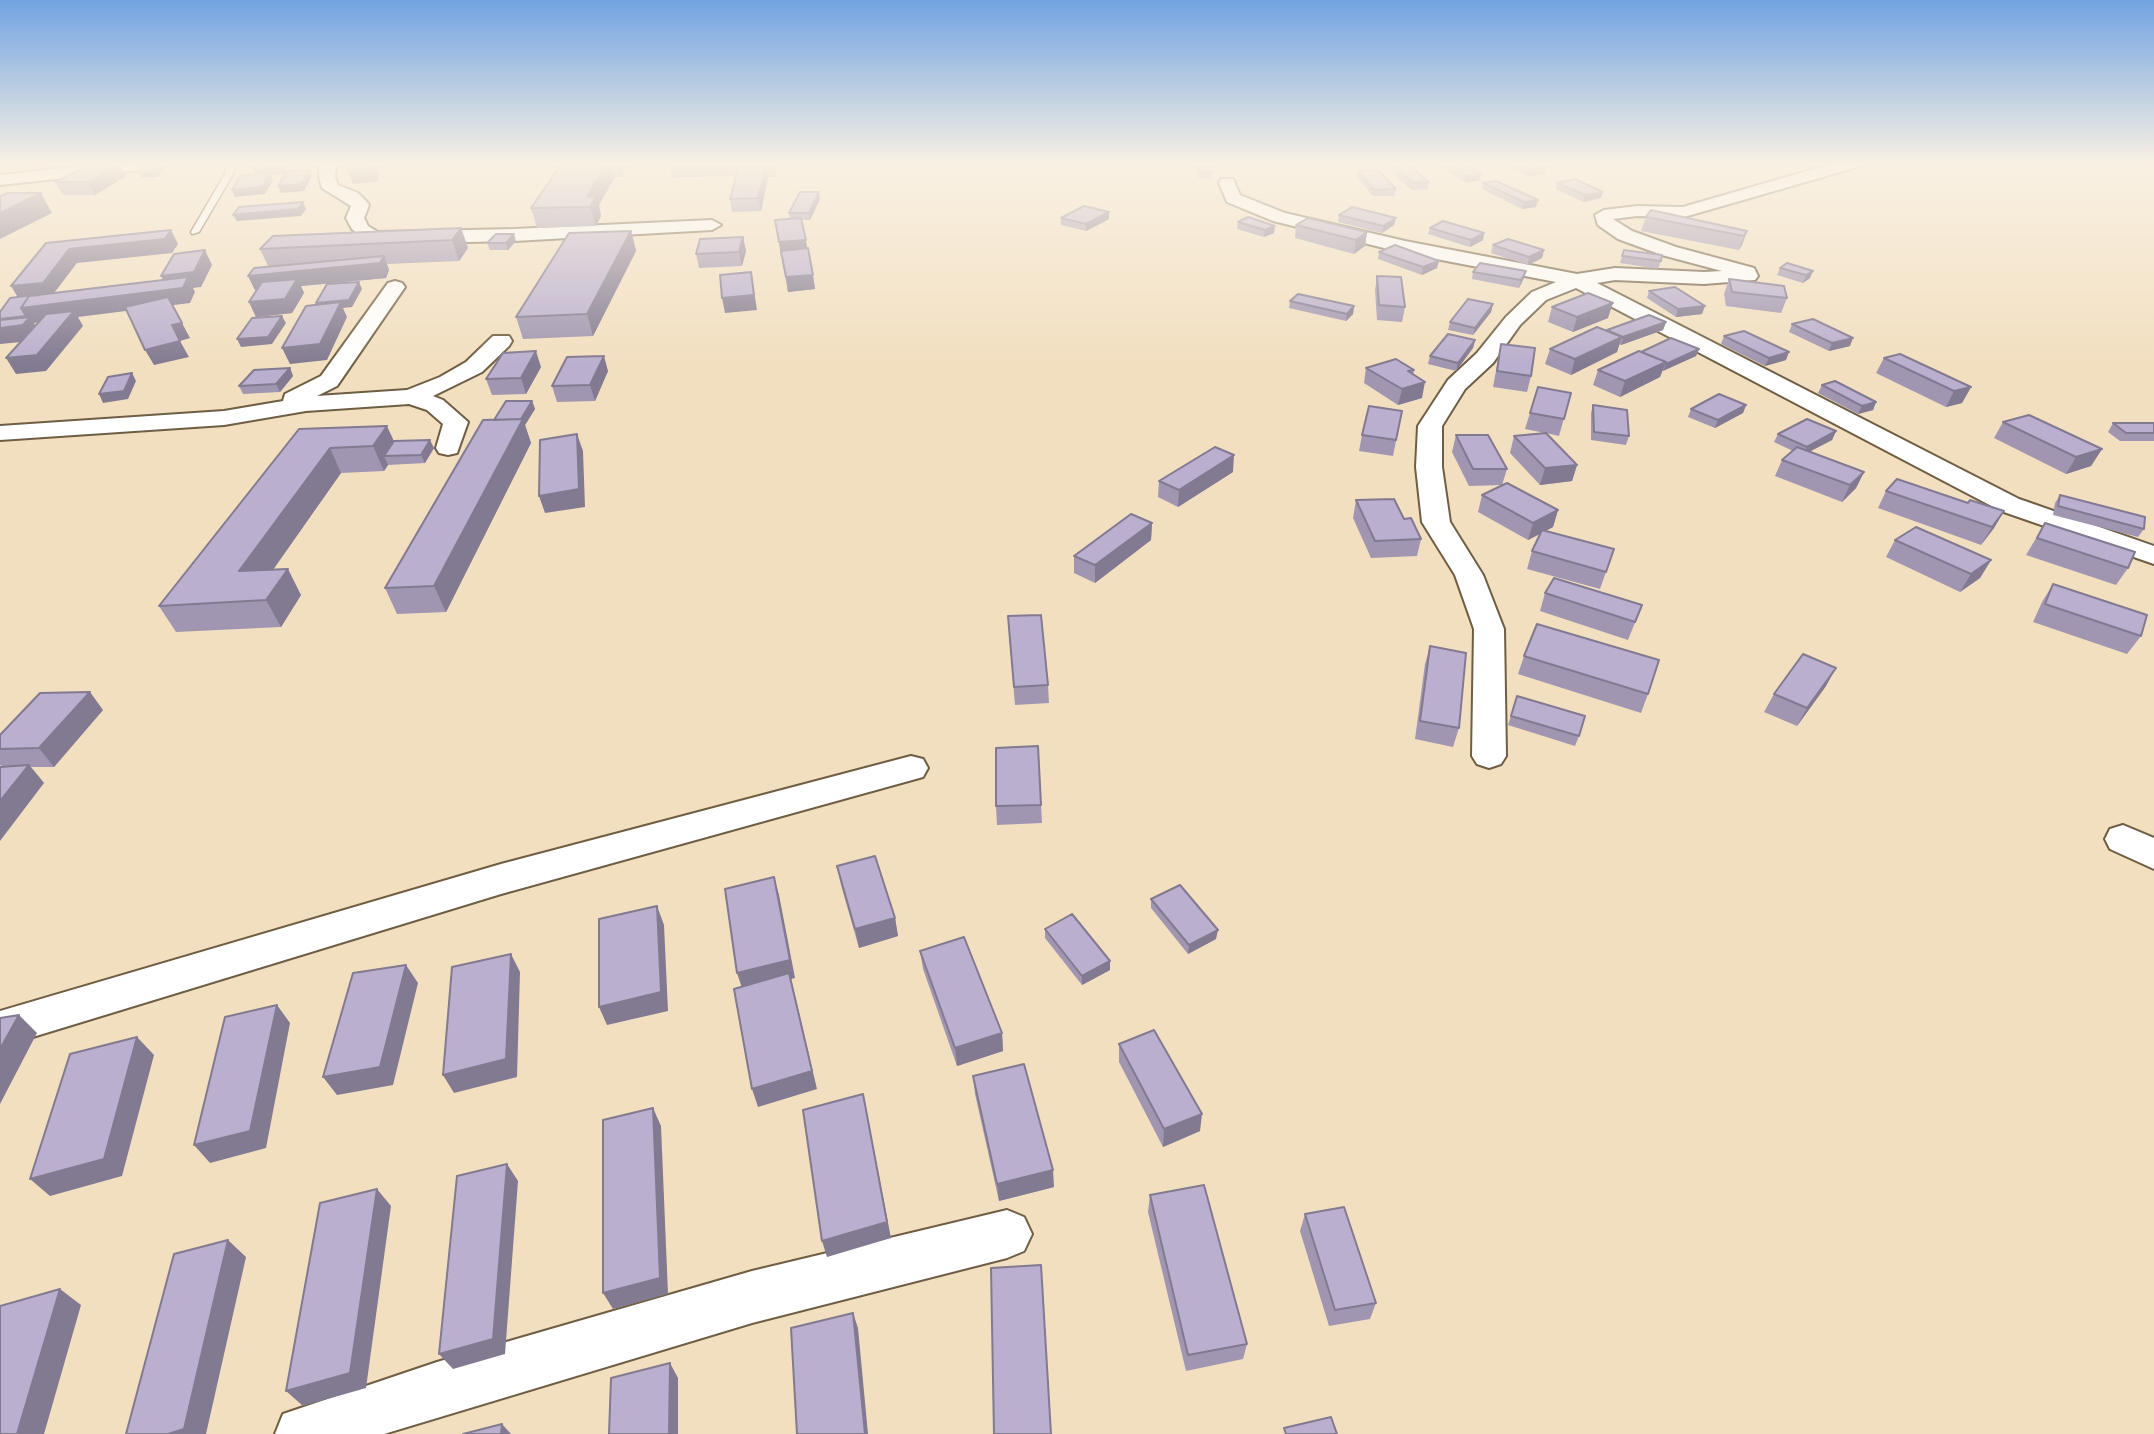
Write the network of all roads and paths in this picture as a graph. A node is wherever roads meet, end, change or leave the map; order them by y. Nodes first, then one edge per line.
1 (362, 230) edge
2 (614, 230) edge
3 (1333, 230) edge
4 (1617, 230) edge
5 (1577, 279) junction
6 (395, 287) dead end
7 (501, 341) dead end
8 (411, 397) junction
9 (272, 410) junction
10 (0, 433) edge
11 (448, 448) dead end
12 (2154, 556) edge
13 (1489, 756) dead end
14 (911, 768) dead end
15 (0, 1029) edge
16 (1007, 1234) dead end
17 (303, 1434) edge

1 - 2 street
3 - 5 street
4 - 5 street
5 - 12 street
5 - 13 street
6 - 9 street
7 - 8 street
8 - 9 street
8 - 11 street
9 - 10 street
14 - 15 street
16 - 17 street

